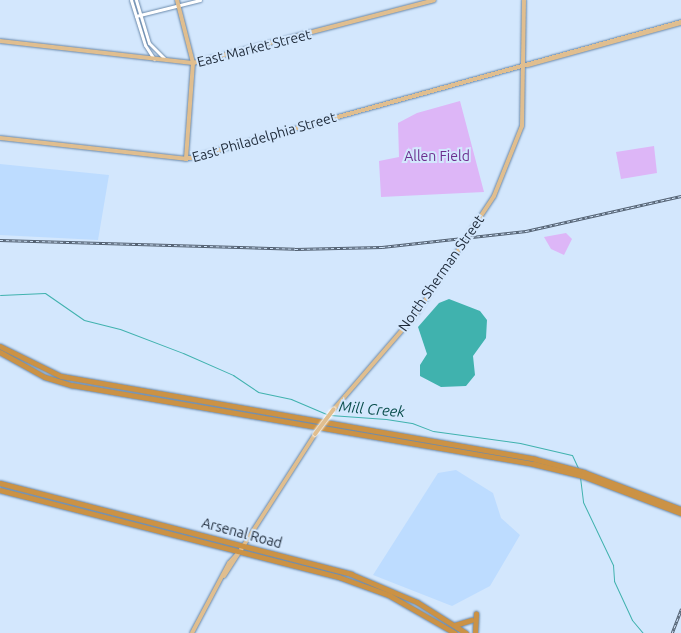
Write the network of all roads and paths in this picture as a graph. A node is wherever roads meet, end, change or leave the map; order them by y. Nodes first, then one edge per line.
1 (131, 0) edge
2 (136, 0) edge
3 (177, 0) edge
4 (200, 0) edge
5 (434, 0) edge
6 (524, 0) edge
7 (178, 6) junction
8 (142, 14) junction
9 (136, 16) junction
10 (681, 22) edge
11 (0, 41) edge
12 (154, 59) junction
13 (214, 59) junction
14 (166, 60) junction
15 (193, 64) junction
16 (523, 65) junction
17 (193, 69) junction
18 (0, 138) edge
19 (186, 159) junction
20 (0, 346) edge
21 (0, 352) edge
22 (574, 472) junction
23 (0, 483) edge
24 (0, 490) edge
25 (667, 505) junction
26 (681, 509) edge
27 (681, 513) edge
28 (244, 544) junction
29 (241, 550) junction
30 (476, 614) dead end
31 (471, 620) dead end
32 (455, 625) junction
33 (446, 628) junction
34 (192, 633) edge
35 (450, 633) edge
36 (455, 633) edge
37 (466, 633) edge
38 (475, 633) edge

1 - 9 street
2 - 8 street
3 - 7 main road
4 - 7 street
5 - 13 main road, East Market Street
6 - 16 main road, North Sherman Street
7 - 8 street
7 - 15 main road
8 - 9 street
8 - 14 street
9 - 12 street
10 - 16 main road, East Philadelphia Street
11 - 12 main road, East Market Street
12 - 14 main road, East Market Street
13 - 15 main road, East Market Street
13 - 17 main road
14 - 15 main road, East Market Street
15 - 17 main road
16 - 19 main road, East Philadelphia Street
16 - 28 main road, North Sherman Street, bridge
17 - 19 main road
18 - 19 main road, East Philadelphia Street
20 - 22 highway
21 - 22 highway
22 - 25 highway
23 - 28 highway, Arsenal Road
24 - 29 highway, Arsenal Road
25 - 26 highway
25 - 27 highway
28 - 29 main road, North Sherman Street
28 - 32 highway, Arsenal Road
29 - 33 highway, Arsenal Road
29 - 34 main road, North Sherman Street
30 - 38 highway
31 - 32 highway
32 - 37 highway, Arsenal Road
33 - 35 highway
33 - 36 highway, Arsenal Road

